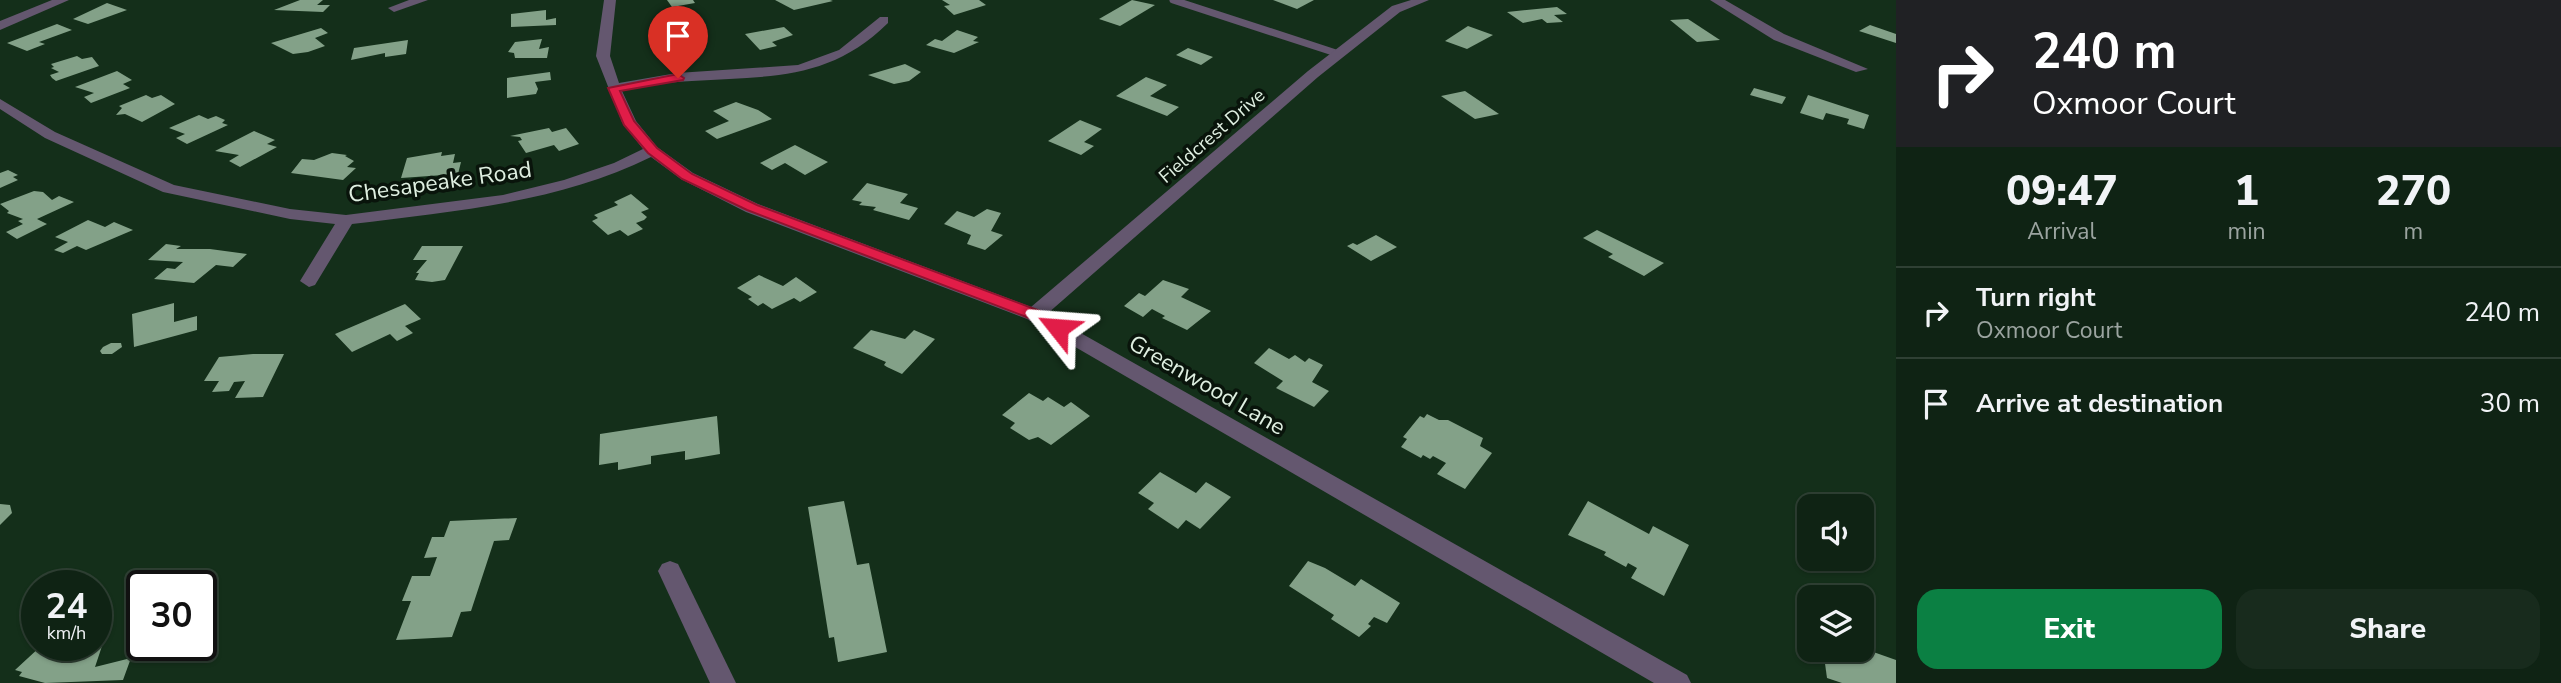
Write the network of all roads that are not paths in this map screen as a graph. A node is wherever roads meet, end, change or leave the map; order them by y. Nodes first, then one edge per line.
1 (63, 0) edge
2 (422, 0) edge
3 (610, 0) edge
4 (1173, 0) edge
5 (1423, 0) edge
6 (1716, 0) edge
7 (394, 9) dead end
8 (884, 20) dead end
9 (0, 26) edge
10 (1339, 54) junction
11 (1861, 69) dead end
12 (614, 88) junction
13 (0, 103) edge
14 (653, 150) junction
15 (346, 220) junction
16 (309, 281) dead end
17 (1034, 315) junction
18 (670, 571) dead end
19 (723, 683) edge
20 (1678, 683) edge

1 - 9 street
2 - 7 street
3 - 12 street, Greenwood Lane
4 - 10 lane
5 - 10 street, Fieldcrest Drive
6 - 11 street
8 - 12 street
10 - 17 street, Fieldcrest Drive
12 - 14 street, Greenwood Lane
13 - 15 street, Chesapeake Road
14 - 15 street, Chesapeake Road
14 - 17 street, Greenwood Lane
15 - 16 street
17 - 20 street, Greenwood Lane
18 - 19 street

